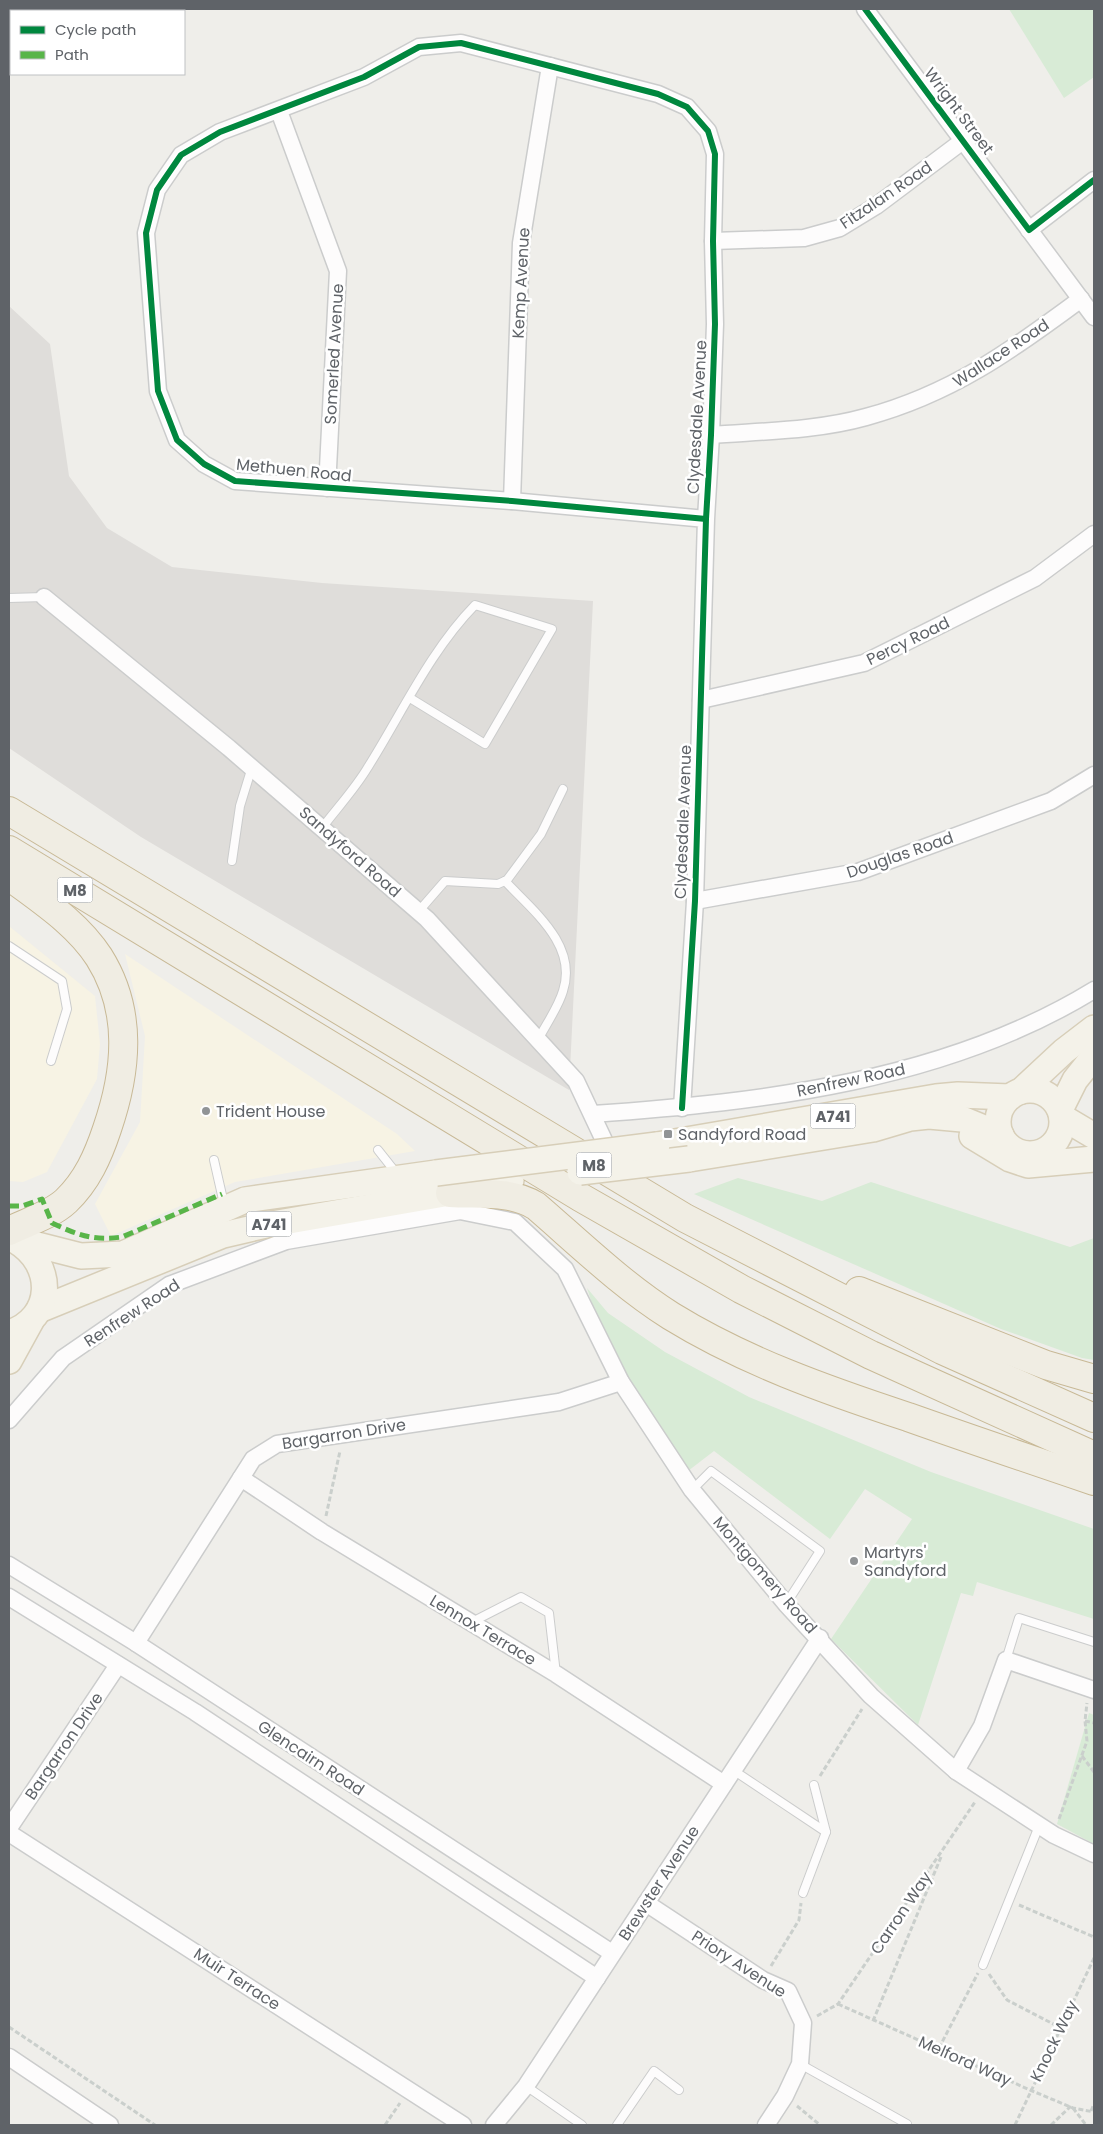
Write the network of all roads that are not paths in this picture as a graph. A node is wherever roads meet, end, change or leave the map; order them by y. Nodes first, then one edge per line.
1 (865, 9) edge
2 (550, 66) junction
3 (364, 77) joint
4 (279, 111) junction
5 (964, 140) junction
6 (1094, 180) edge
7 (1029, 230) junction
8 (713, 242) junction
9 (1081, 299) junction
10 (1094, 317) edge
11 (712, 435) junction
12 (327, 488) junction
13 (512, 501) junction
14 (706, 518) junction
15 (1094, 534) edge
16 (44, 597) joint
17 (9, 598) edge
18 (410, 698) junction
19 (701, 700) junction
20 (252, 767) junction
21 (1094, 775) edge
22 (563, 789) dead end
23 (9, 811) edge
24 (322, 828) junction
25 (9, 850) edge
26 (232, 860) dead end
27 (9, 876) edge
28 (505, 881) junction
29 (695, 901) junction
30 (418, 912) junction
31 (9, 946) edge
32 (1094, 990) edge
33 (1094, 1028) edge
34 (538, 1040) junction
35 (1094, 1056) edge
36 (51, 1061) dead end
37 (1015, 1094) junction
38 (776, 1095) junction
39 (682, 1108) junction
40 (1061, 1113) junction
41 (593, 1114) junction
42 (784, 1125) junction
43 (872, 1129) junction
44 (1001, 1135) junction
45 (1094, 1136) edge
46 (1046, 1149) junction
47 (378, 1150) dead end
48 (609, 1151) junction
49 (1094, 1152) edge
50 (1094, 1159) edge
51 (214, 1160) dead end
52 (402, 1180) junction
53 (443, 1183) junction
54 (225, 1209) junction
55 (685, 1218) junction
56 (515, 1222) joint
57 (10, 1236) edge
58 (35, 1315) junction
59 (9, 1333) edge
60 (9, 1361) edge
61 (1094, 1379) edge
62 (621, 1382) junction
63 (1094, 1418) edge
64 (9, 1420) edge
65 (1094, 1456) edge
66 (241, 1478) junction
67 (1094, 1481) edge
68 (692, 1490) junction
69 (9, 1565) edge
70 (55, 1591) junction
71 (9, 1597) edge
72 (786, 1604) junction
73 (38, 1614) junction
74 (470, 1623) junction
75 (820, 1638) junction
76 (1094, 1642) edge
77 (136, 1643) junction
78 (1006, 1660) junction
79 (118, 1664) junction
80 (556, 1674) junction
81 (1091, 1689) edge
82 (208, 1691) junction
83 (195, 1712) junction
84 (733, 1770) junction
85 (956, 1771) junction
86 (724, 1784) junction
87 (814, 1785) road end
88 (1039, 1826) junction
89 (9, 1828) edge
90 (826, 1832) junction
91 (9, 1834) edge
92 (1094, 1854) edge
93 (803, 1893) road end
94 (646, 1903) junction
95 (612, 1953) junction
96 (983, 1965) road end
97 (597, 1978) junction
98 (9, 2057) edge
99 (800, 2064) junction
100 (526, 2086) junction
101 (679, 2090) dead end
102 (908, 2124) edge
103 (110, 2125) edge
104 (464, 2125) edge
105 (494, 2125) edge
106 (582, 2125) edge
107 (616, 2125) edge
108 (766, 2125) edge

1 - 5 street, Wright Street
2 - 3 street, Clydesdale Avenue
2 - 8 street, Clydesdale Avenue
2 - 13 street, Kemp Avenue
3 - 4 street, Methuen Road
4 - 12 street, Somerled Avenue
4 - 12 street, Methuen Road
5 - 7 street, Wright Street
5 - 8 street, Fitzalan Road
6 - 7 street
7 - 9 street, Wright Street
8 - 11 street, Clydesdale Avenue
9 - 10 street, Wright Street
9 - 11 street, Wallace Road
11 - 14 street, Clydesdale Avenue
12 - 13 street, Methuen Road
13 - 14 street, Methuen Road
14 - 19 street, Clydesdale Avenue
15 - 19 street, Percy Road
16 - 17 lane
16 - 20 street, Sandyford Road
18 - 18 lane
18 - 24 lane
19 - 29 street, Clydesdale Avenue
20 - 24 street, Sandyford Road
20 - 26 lane
21 - 29 street, Douglas Road
22 - 28 lane
23 - 55 highway, M8
24 - 30 street, Sandyford Road
25 - 65 highway, M8
27 - 57 highway
28 - 30 lane
28 - 34 lane
29 - 39 street, Clydesdale Avenue
30 - 34 street, Sandyford Road
31 - 36 lane
32 - 38 street, Renfrew Road
33 - 37 main road
34 - 41 street, Sandyford Road
35 - 40 main road
37 - 40 main road
37 - 42 main road, A741
37 - 44 main road
38 - 39 street, Renfrew Road
38 - 42 street
39 - 41 street, Renfrew Road
40 - 45 main road
40 - 46 main road
41 - 48 street, Sandyford Road
42 - 48 main road, A741, bridge
43 - 44 main road, A741
43 - 50 main road, A741
43 - 53 main road, A741, bridge
44 - 46 main road
46 - 49 main road
47 - 52 lane
48 - 53 main road, A741, bridge
51 - 54 lane
52 - 53 main road, A741
52 - 54 main road, A741
53 - 58 main road, A741
53 - 67 highway
54 - 57 main road, A741
55 - 61 highway
55 - 63 highway, M8
56 - 62 street, Montgomery Road
56 - 64 street, Renfrew Road
57 - 58 main road
58 - 59 main road
58 - 60 main road
62 - 66 street, Bargarron Drive
62 - 68 street, Montgomery Road
66 - 74 street, Lennox Terrace
66 - 77 street, Bargarron Drive
68 - 72 street, Montgomery Road
68 - 72 lane
69 - 70 street, Glencairn Road
70 - 73 street
70 - 77 street, Glencairn Road
71 - 73 street, Glencairn Road
72 - 75 street, Montgomery Road
73 - 79 street, Glencairn Road
74 - 80 street, Lennox Terrace
74 - 80 lane
75 - 84 street, Brewster Avenue
75 - 85 street, Montgomery Road
76 - 78 lane
77 - 82 street, Glencairn Road
78 - 81 street
78 - 85 street
79 - 83 street, Glencairn Road
79 - 89 street, Bargarron Drive
80 - 86 street, Lennox Terrace
82 - 83 street
82 - 95 street, Glencairn Road
83 - 97 street, Glencairn Road
84 - 86 street, Brewster Avenue
84 - 90 lane
85 - 88 street, Montgomery Road
86 - 94 street, Brewster Avenue
87 - 90 lane
88 - 92 street, Montgomery Road
88 - 96 lane
90 - 93 lane
91 - 104 street, Muir Terrace
94 - 95 street, Brewster Avenue
94 - 99 street, Priory Avenue
95 - 97 street, Brewster Avenue
97 - 100 street, Brewster Avenue
98 - 103 street
99 - 102 lane
99 - 108 street, Priory Avenue
100 - 105 street, Brewster Avenue
100 - 106 lane
101 - 107 lane

